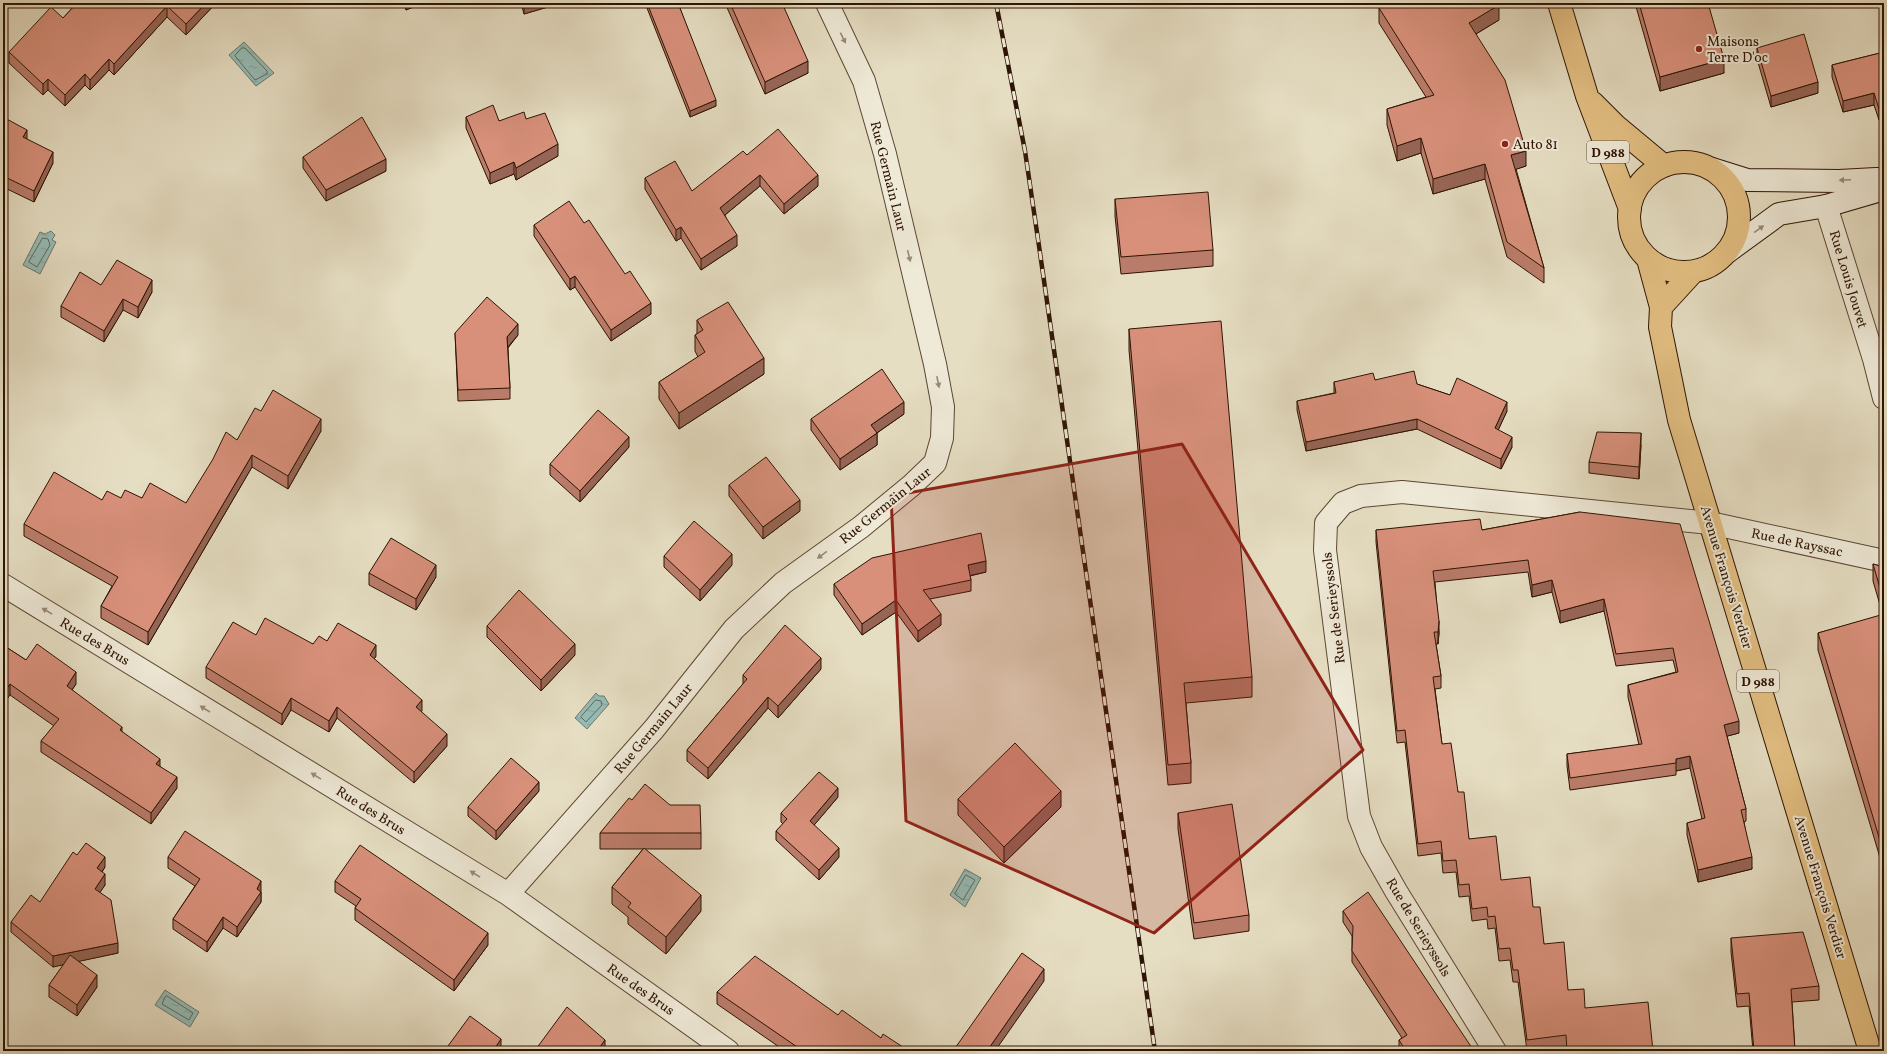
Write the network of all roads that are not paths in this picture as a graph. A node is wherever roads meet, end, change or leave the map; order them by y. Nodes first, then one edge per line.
1 (826, 3) edge
2 (1559, 3) edge
3 (1587, 96) junction
4 (1664, 166) junction
5 (1712, 169) junction
6 (1884, 180) edge
7 (1884, 189) edge
8 (1826, 206) junction
9 (1630, 209) junction
10 (1727, 252) junction
11 (1648, 258) junction
12 (1693, 272) junction
13 (1661, 307) junction
14 (1884, 398) edge
15 (1710, 523) junction
16 (1884, 561) edge
17 (3, 585) edge
18 (508, 894) junction
19 (728, 1051) edge
20 (1495, 1051) edge
21 (1870, 1051) edge

1 -> 18 street, Rue Germain Laur
2 - 3 main road, D 988
3 - 4 main road, D 988
3 - 9 main road, D 988
4 - 5 main road
4 - 9 main road
6 -> 5 street
5 - 10 main road
7 - 8 street
10 -> 8 street
8 - 14 street, Rue Louis Jouvet
9 - 11 main road
10 - 12 main road
11 - 12 main road
11 - 13 main road, Avenue François Verdier / D 988
12 - 13 main road
13 - 15 main road, Avenue François Verdier / D 988
15 - 16 street, Rue de Rayssac
15 - 20 street, Rue de Serieyssols
15 - 21 main road, Avenue François Verdier / D 988
18 -> 17 street, Rue des Brus
18 - 19 street, Rue des Brus

